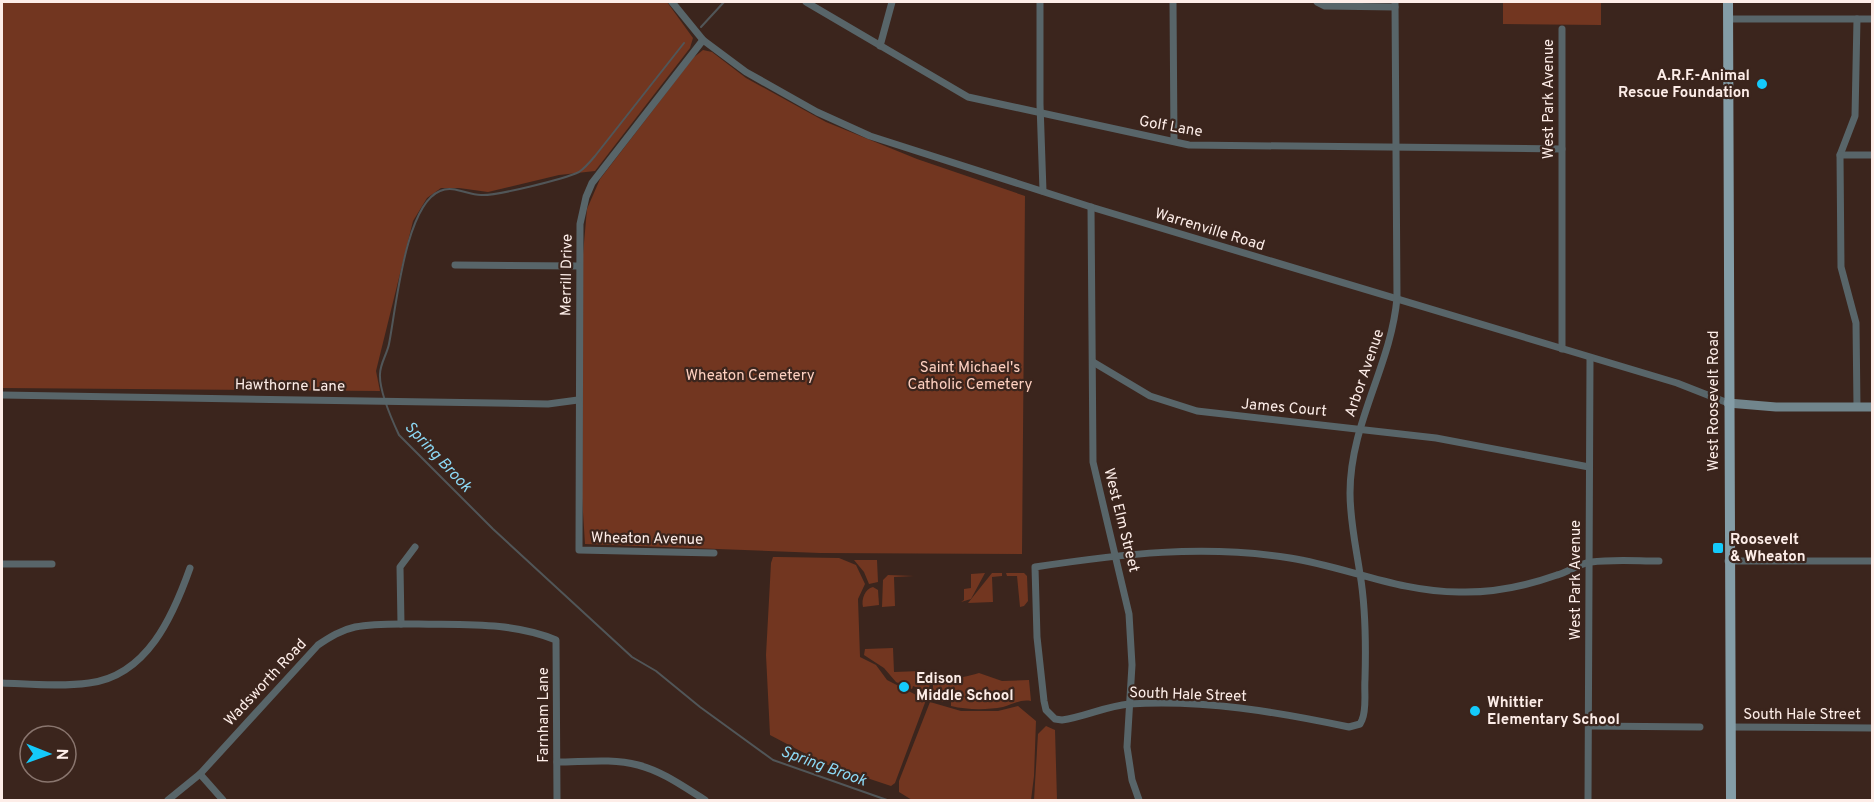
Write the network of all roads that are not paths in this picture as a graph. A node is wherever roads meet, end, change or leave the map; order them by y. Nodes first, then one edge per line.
1 (672, 2) edge
2 (806, 2) edge
3 (892, 2) edge
4 (1040, 2) edge
5 (1173, 2) edge
6 (1317, 2) edge
7 (1728, 2) edge
8 (1395, 4) edge
9 (1728, 19) junction
10 (1857, 19) junction
11 (1872, 20) edge
12 (1562, 29) dead end
13 (703, 40) junction
14 (880, 46) junction
15 (1041, 115) junction
16 (1174, 141) junction
17 (1396, 148) junction
18 (1562, 149) junction
19 (1840, 155) junction
20 (1872, 155) edge
21 (1043, 191) junction
22 (1091, 207) junction
23 (455, 265) dead end
24 (579, 266) junction
25 (1397, 298) junction
26 (1562, 349) junction
27 (1590, 359) junction
28 (1093, 362) junction
29 (2, 395) edge
30 (578, 400) junction
31 (1728, 403) junction
32 (1857, 407) junction
33 (1872, 407) edge
34 (1360, 427) junction
35 (1589, 467) junction
36 (415, 547) dead end
37 (579, 550) joint
38 (714, 553) dead end
39 (1117, 555) junction
40 (1659, 561) dead end
41 (1728, 561) junction
42 (1872, 561) edge
43 (1589, 562) junction
44 (2, 564) edge
45 (52, 564) dead end
46 (190, 568) dead end
47 (1360, 575) junction
48 (401, 624) junction
49 (546, 636) joint
50 (2, 683) edge
51 (1130, 704) junction
52 (1364, 716) joint
53 (1588, 726) junction
54 (1700, 727) dead end
55 (1730, 727) junction
56 (1872, 728) edge
57 (557, 762) junction
58 (200, 774) junction
59 (168, 801) edge
60 (223, 801) edge
61 (557, 801) edge
62 (705, 801) edge
63 (1138, 801) edge
64 (1588, 801) edge
65 (1731, 801) edge

1 - 13 street, Warrenville Road
2 - 14 street, Golf Lane
3 - 14 street
4 - 15 street
5 - 16 street
6 - 8 street
7 - 9 main road, West Roosevelt Road
8 - 17 street, Arbor Avenue
9 - 10 street
9 - 31 main road, West Roosevelt Road
10 - 11 street
10 - 19 street
12 - 18 street, West Park Avenue
13 - 21 street, Warrenville Road
13 - 24 street, Merrill Drive
14 - 15 street, Golf Lane
15 - 16 street, Golf Lane
15 - 21 street
16 - 17 street, Golf Lane
17 - 18 street, Golf Lane
17 - 25 street, Arbor Avenue
18 - 26 street, West Park Avenue
19 - 20 street
19 - 32 street
21 - 22 street, Warrenville Road
22 - 25 street, Warrenville Road
22 - 28 street, West Elm Street
23 - 24 street
24 - 30 street, Merrill Drive
25 - 26 street, Warrenville Road
25 - 34 street, Arbor Avenue
26 - 27 street, Warrenville Road
27 - 31 street, Warrenville Road
27 - 35 street, West Park Avenue
28 - 34 street, James Court
28 - 39 street, West Elm Street
29 - 30 street, Hawthorne Lane
30 - 37 street, Merrill Drive
31 - 32 street
31 - 41 main road, West Roosevelt Road
32 - 33 street
34 - 35 street, James Court
34 - 47 street, Arbor Avenue
35 - 43 street, West Park Avenue
36 - 48 street
37 - 38 street, Wheaton Avenue
39 - 47 street
39 - 51 street, West Elm Street
39 - 51 street, South Hale Street
40 - 43 street
41 - 42 street
41 - 55 main road, West Roosevelt Road
43 - 47 street
43 - 53 street, West Park Avenue
44 - 45 street
46 - 50 street
47 - 52 street, Arbor Avenue
48 - 49 street, Wadsworth Road
48 - 58 street, Wadsworth Road
49 - 57 street, Farnham Lane
51 - 52 street, South Hale Street
51 - 63 street, West Elm Street
53 - 54 street
53 - 64 street, West Park Avenue
55 - 56 street, South Hale Street
55 - 65 main road, West Roosevelt Road
57 - 61 street, Farnham Lane
57 - 62 street
58 - 59 street, Wadsworth Road
58 - 60 street

